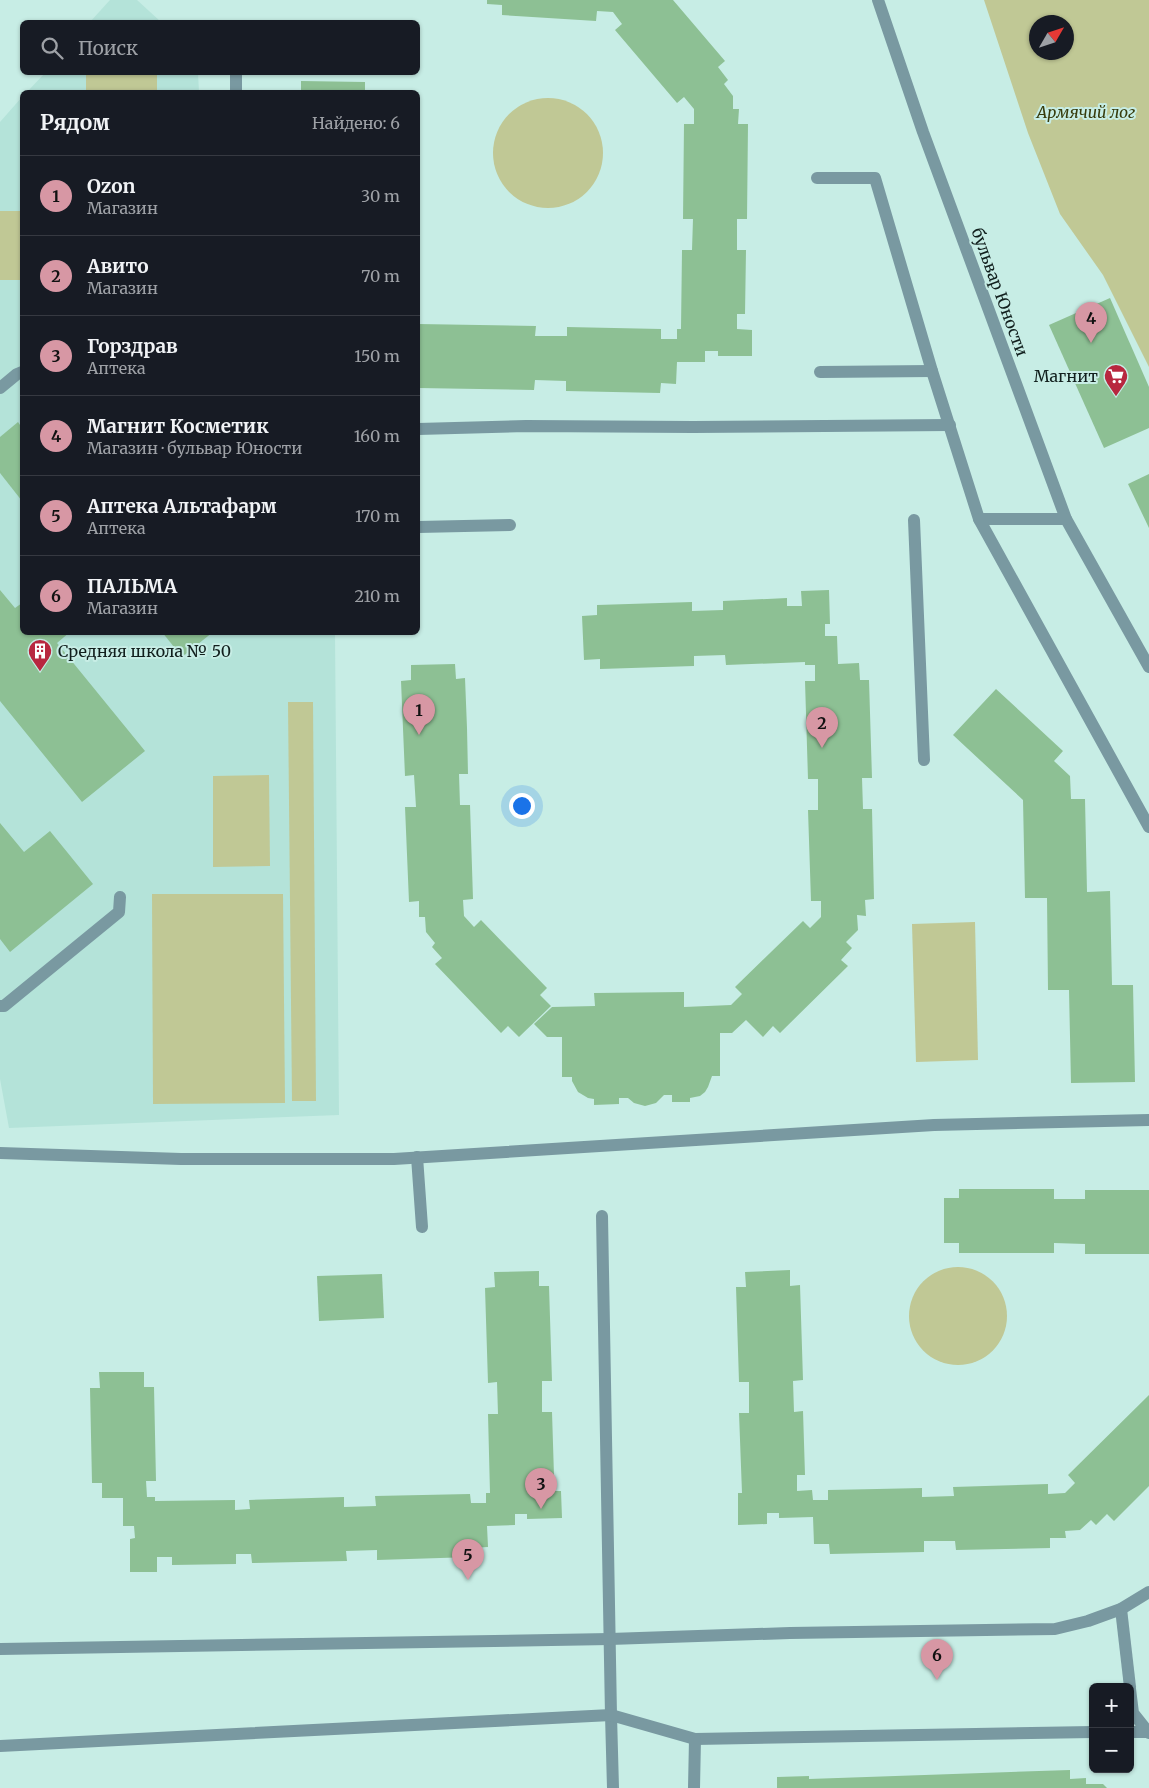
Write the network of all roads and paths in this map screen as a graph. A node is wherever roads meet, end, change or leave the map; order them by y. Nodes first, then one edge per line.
1 (878, 0) edge
2 (236, 75) edge
3 (236, 90) edge
4 (817, 178) dead end
5 (932, 371) junction
6 (820, 372) dead end
7 (20, 373) edge
8 (0, 388) edge
9 (950, 425) junction
10 (420, 429) edge
11 (980, 519) junction
12 (1066, 519) junction
13 (914, 520) dead end
14 (510, 525) dead end
15 (420, 527) edge
16 (1149, 667) edge
17 (924, 760) dead end
18 (1149, 827) edge
19 (120, 897) dead end
20 (0, 1006) edge
21 (1149, 1120) edge
22 (0, 1153) edge
23 (417, 1157) junction
24 (602, 1216) dead end
25 (422, 1227) dead end
26 (1149, 1592) edge
27 (1121, 1609) junction
28 (610, 1639) junction
29 (0, 1649) edge
30 (1129, 1683) edge
31 (1134, 1714) edge
32 (610, 1715) junction
33 (1089, 1732) edge
34 (1134, 1732) edge
35 (1148, 1732) edge
36 (695, 1739) junction
37 (0, 1746) edge
38 (613, 1788) edge
39 (694, 1788) edge

1 - 12 street, бульвар Юности
2 - 3 street
4 - 5 street
5 - 6 street
5 - 9 street
7 - 8 street
9 - 10 street
9 - 11 street
11 - 12 street
11 - 18 street
12 - 16 street, бульвар Юности
13 - 17 street
14 - 15 street
19 - 20 street
21 - 23 street
22 - 23 street
23 - 25 street
24 - 28 street
26 - 27 street
27 - 28 street
27 - 30 street
28 - 29 street
28 - 32 street
31 - 35 street
32 - 36 street
32 - 37 street
32 - 38 street
33 - 36 street
34 - 35 street
36 - 39 street

